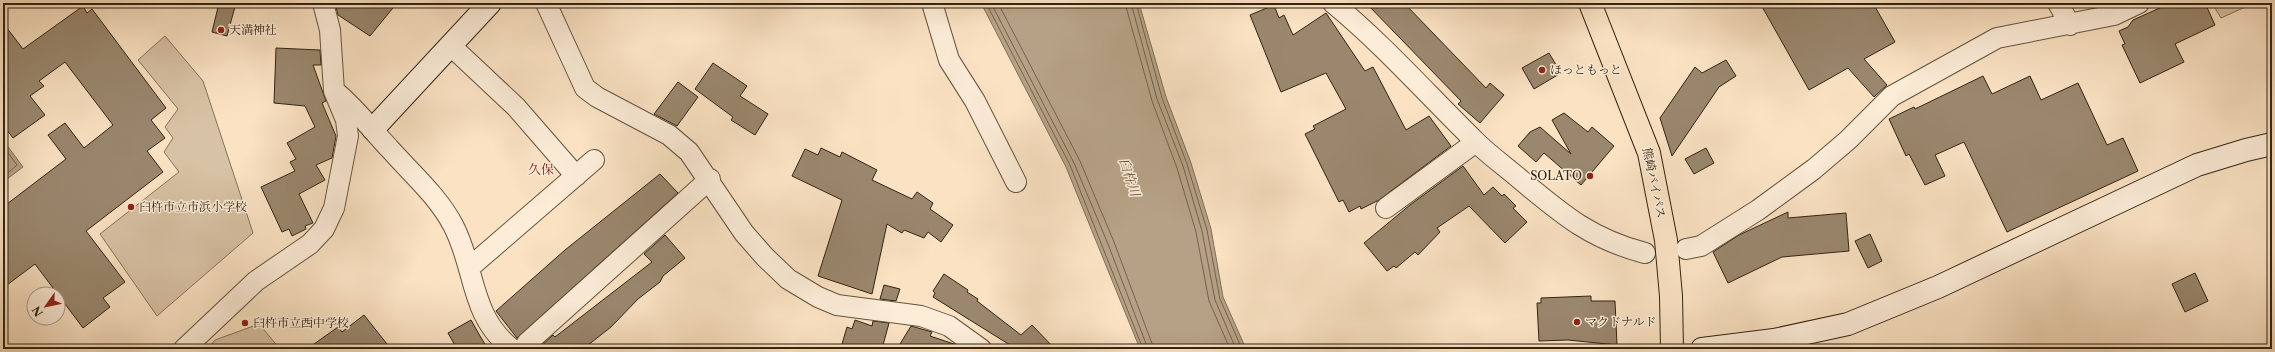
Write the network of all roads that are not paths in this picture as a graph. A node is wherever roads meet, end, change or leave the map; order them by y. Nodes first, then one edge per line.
1 (322, 3) edge
2 (490, 3) edge
3 (546, 3) edge
4 (932, 3) edge
5 (1333, 3) edge
6 (2058, 3) edge
7 (2139, 3) edge
8 (1595, 5) edge
9 (2070, 25) junction
10 (450, 45) junction
11 (334, 91) junction
12 (373, 129) junction
13 (1476, 142) junction
14 (2272, 144) edge
15 (594, 160) dead end
16 (576, 176) junction
17 (710, 179) junction
18 (1016, 182) dead end
19 (1386, 208) dead end
20 (1686, 249) dead end
21 (1645, 253) dead end
22 (469, 268) junction
23 (184, 349) edge
24 (512, 349) edge
25 (525, 349) edge
26 (981, 349) edge
27 (1672, 349) edge
28 (1702, 349) edge

1 - 11 street
2 - 10 street
3 - 17 street
4 - 18 street
5 - 13 street
6 - 9 street
7 - 9 street
8 - 27 highway, 熊崎バイパス
9 - 20 street
10 - 12 street
10 - 16 street
11 - 12 street
11 - 23 street
12 - 22 street
13 - 19 street
13 - 21 street
14 - 28 street
15 - 16 street
16 - 22 street
17 - 25 street
17 - 26 street
22 - 24 street

